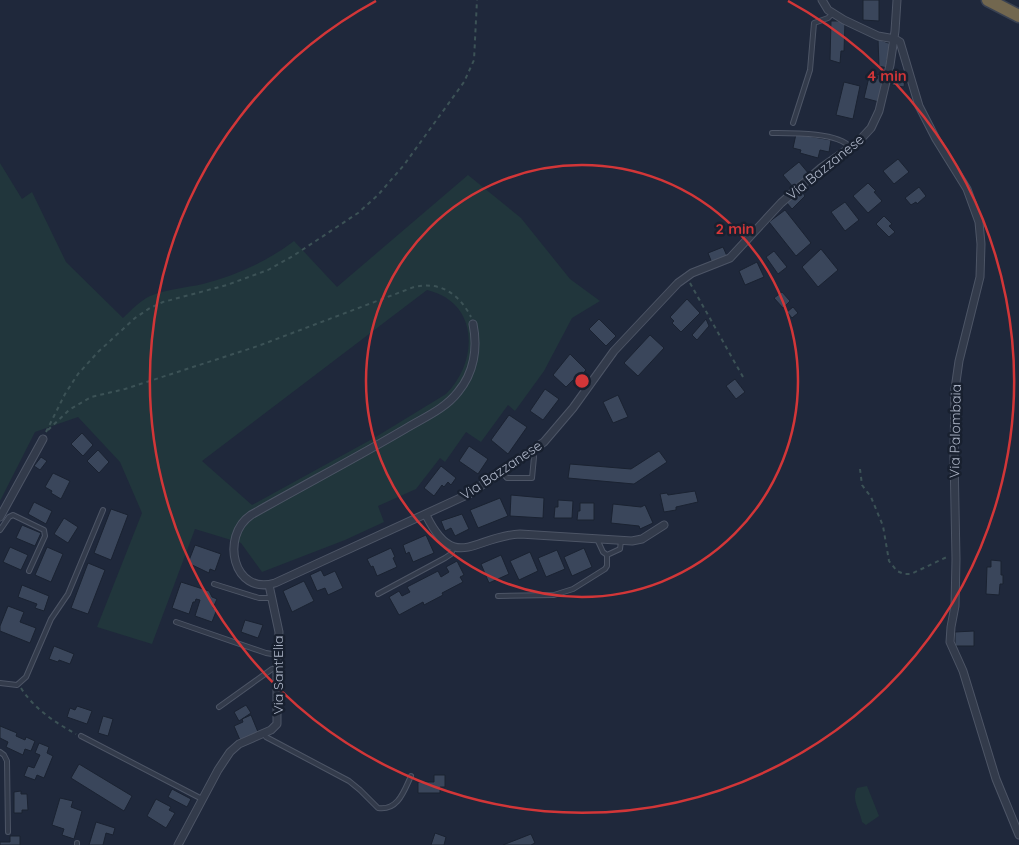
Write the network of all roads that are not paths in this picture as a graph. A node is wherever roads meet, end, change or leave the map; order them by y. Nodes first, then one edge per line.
1 (822, 0) edge
2 (897, 0) edge
3 (988, 0) edge
4 (833, 13) junction
5 (1019, 16) edge
6 (894, 39) junction
7 (793, 123) dead end
8 (772, 133) dead end
9 (850, 147) junction
10 (474, 324) road end
11 (43, 439) road end
12 (532, 451) junction
13 (502, 472) junction
14 (103, 510) dead end
15 (426, 515) junction
16 (0, 517) edge
17 (664, 525) dead end
18 (0, 530) edge
19 (597, 538) junction
20 (620, 540) junction
21 (454, 547) junction
22 (607, 555) junction
23 (29, 571) dead end
24 (214, 584) dead end
25 (269, 585) junction
26 (378, 594) dead end
27 (498, 596) dead end
28 (271, 598) junction
29 (176, 622) dead end
30 (278, 655) junction
31 (277, 669) junction
32 (0, 683) edge
33 (219, 707) dead end
34 (264, 733) junction
35 (81, 736) road end
36 (0, 752) edge
37 (411, 776) dead end
38 (202, 799) junction
39 (8, 832) dead end
40 (1019, 835) edge
41 (178, 845) edge

1 - 4 street
2 - 6 street, Via Bazzanese
3 - 5 highway
4 - 6 street
4 - 7 lane
6 - 9 street, Via Bazzanese
6 - 40 street, Via Palombaia
8 - 9 lane
9 - 12 street, Via Bazzanese
10 - 25 street
11 - 16 street
12 - 13 street, Via Bazzanese
12 - 13 lane
13 - 15 street, Via Bazzanese
14 - 32 lane
15 - 21 street
15 - 25 street, Via Bazzanese
17 - 20 street
18 - 23 lane
19 - 20 street
19 - 21 street
19 - 22 lane
20 - 22 lane
21 - 26 lane
22 - 27 lane
24 - 28 lane
25 - 28 street, Via Sant'Elia
28 - 30 street, Via Sant'Elia
29 - 30 lane
30 - 31 street, Via Sant'Elia
31 - 33 lane
31 - 34 street, Via Sant'Elia
34 - 37 lane
34 - 38 street, Via Sant'Elia
35 - 38 lane
36 - 39 lane
38 - 41 street, Via Sant'Elia

